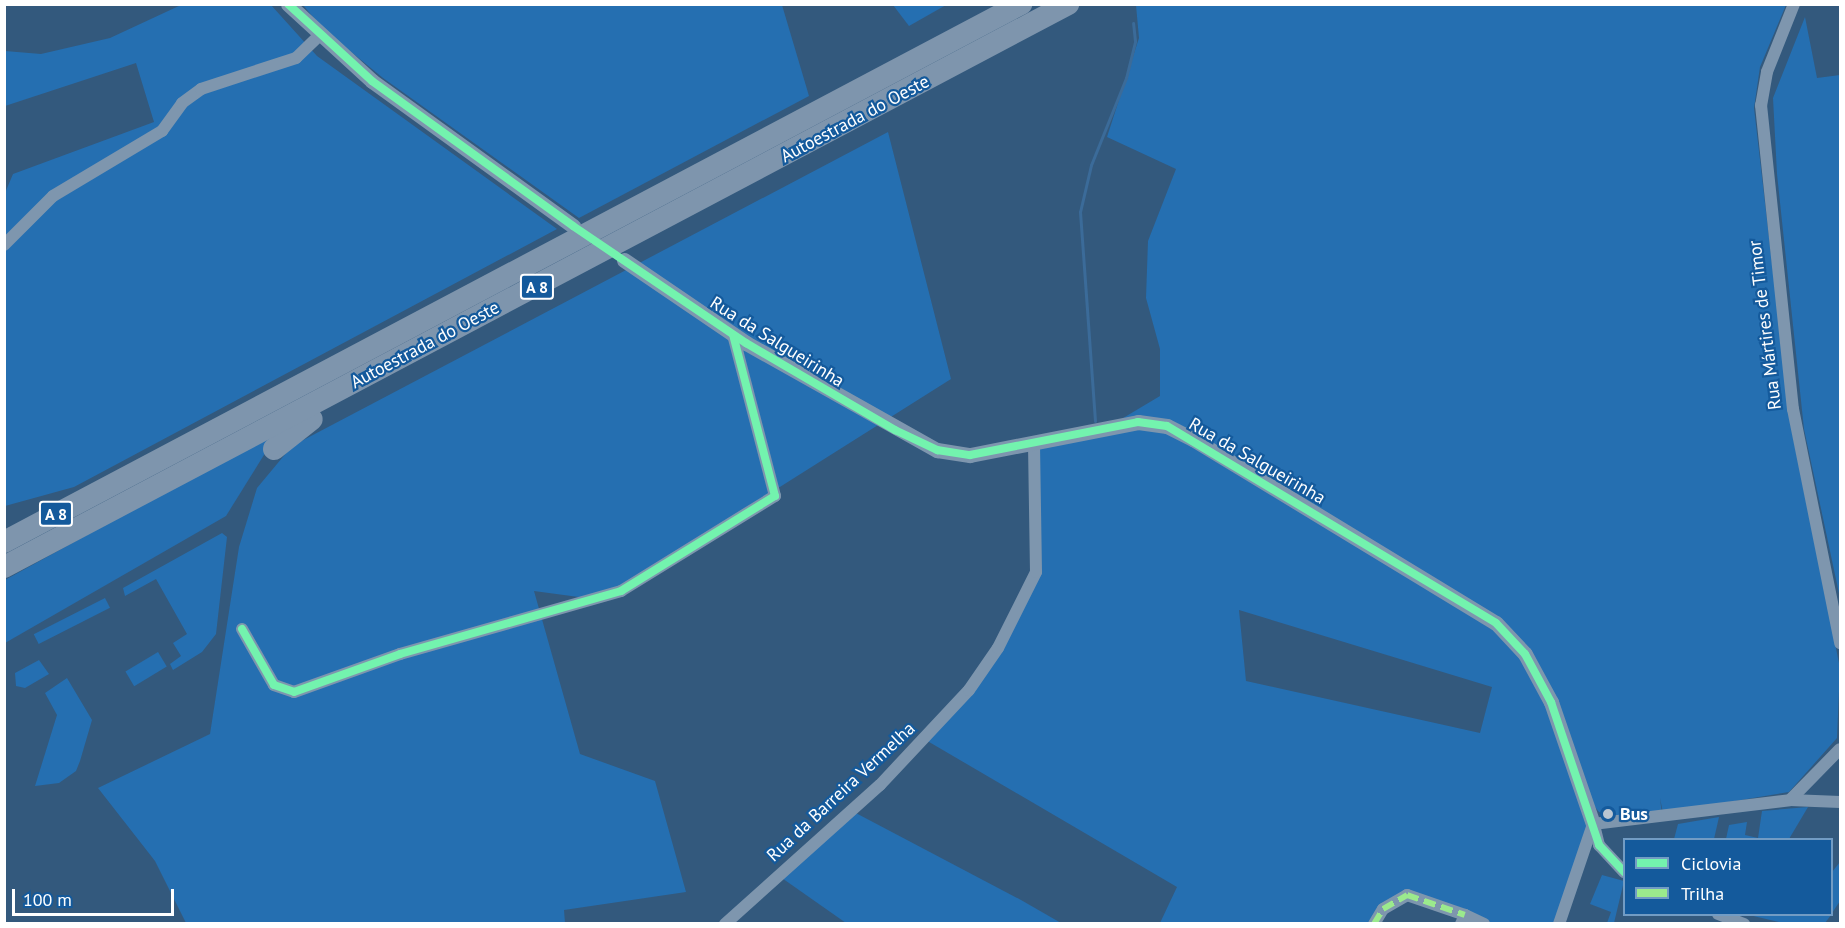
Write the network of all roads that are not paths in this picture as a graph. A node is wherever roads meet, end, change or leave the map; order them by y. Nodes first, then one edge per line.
1 (1021, 4) edge
2 (1068, 4) edge
3 (1794, 4) edge
4 (292, 6) edge
5 (318, 37) junction
6 (573, 226) dead end
7 (4, 245) edge
8 (624, 260) dead end
9 (490, 311) junction
10 (733, 335) junction
11 (1034, 444) junction
12 (274, 449) dead end
13 (108, 487) junction
14 (4, 527) edge
15 (4, 542) edge
16 (4, 567) edge
17 (242, 629) dead end
18 (1840, 644) edge
19 (1840, 749) edge
20 (1790, 800) junction
21 (1840, 802) edge
22 (1593, 824) junction
23 (1623, 871) edge
24 (1721, 916) edge
25 (1463, 919) edge
26 (1742, 923) edge
27 (725, 924) edge
28 (1374, 924) edge
29 (1484, 924) edge
30 (1559, 924) edge

1 - 13 highway, Autoestrada do Oeste / A 8
2 - 9 highway, Autoestrada do Oeste / A 8
3 - 18 street, Rua Mártires de Timor
4 - 5 street
5 - 6 street
5 - 7 street
8 - 10 street, Rua da Salgueirinha
9 - 12 highway
9 - 16 highway, Autoestrada do Oeste / A 8
10 - 11 street, Rua da Salgueirinha
10 - 17 street
11 - 22 street, Rua da Salgueirinha
11 - 27 street, Rua da Barreira Vermelha
13 - 14 highway
13 - 15 highway, Autoestrada do Oeste / A 8
19 - 20 street
20 - 21 street
20 - 22 street
22 - 23 street
22 - 30 street
24 - 26 street
25 - 28 street
25 - 29 street

